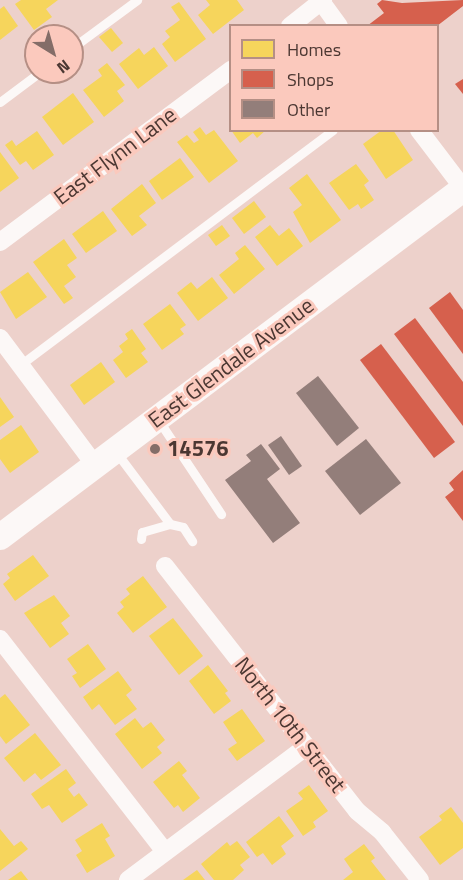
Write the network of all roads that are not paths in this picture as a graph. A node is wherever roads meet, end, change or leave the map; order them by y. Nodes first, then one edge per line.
1 (136, 0) edge
2 (321, 0) edge
3 (292, 24) edge
4 (338, 24) edge
5 (84, 39) edge
6 (229, 71) edge
7 (24, 84) edge
8 (0, 102) edge
9 (330, 132) edge
10 (421, 132) edge
11 (463, 188) edge
12 (0, 242) edge
13 (0, 338) edge
14 (20, 365) junction
15 (157, 419) junction
16 (105, 458) junction
17 (220, 514) dead end
18 (170, 524) junction
19 (0, 537) edge
20 (141, 539) dead end
21 (192, 541) dead end
22 (165, 566) dead end
23 (0, 639) edge
24 (306, 747) junction
25 (165, 852) junction
26 (128, 880) edge
27 (420, 880) edge

1 - 5 lane
2 - 3 street
2 - 4 street
6 - 12 street, East Flynn Lane
7 - 8 lane
9 - 14 lane
10 - 11 street
11 - 15 main road, East Glendale Avenue
13 - 14 street
14 - 16 street
15 - 16 main road, East Glendale Avenue
15 - 17 lane
16 - 18 lane
16 - 19 main road, East Glendale Avenue
18 - 20 lane
18 - 21 lane
22 - 24 street, North 10th Street
23 - 25 street
24 - 25 street
24 - 27 street, North 10th Street
25 - 26 street

